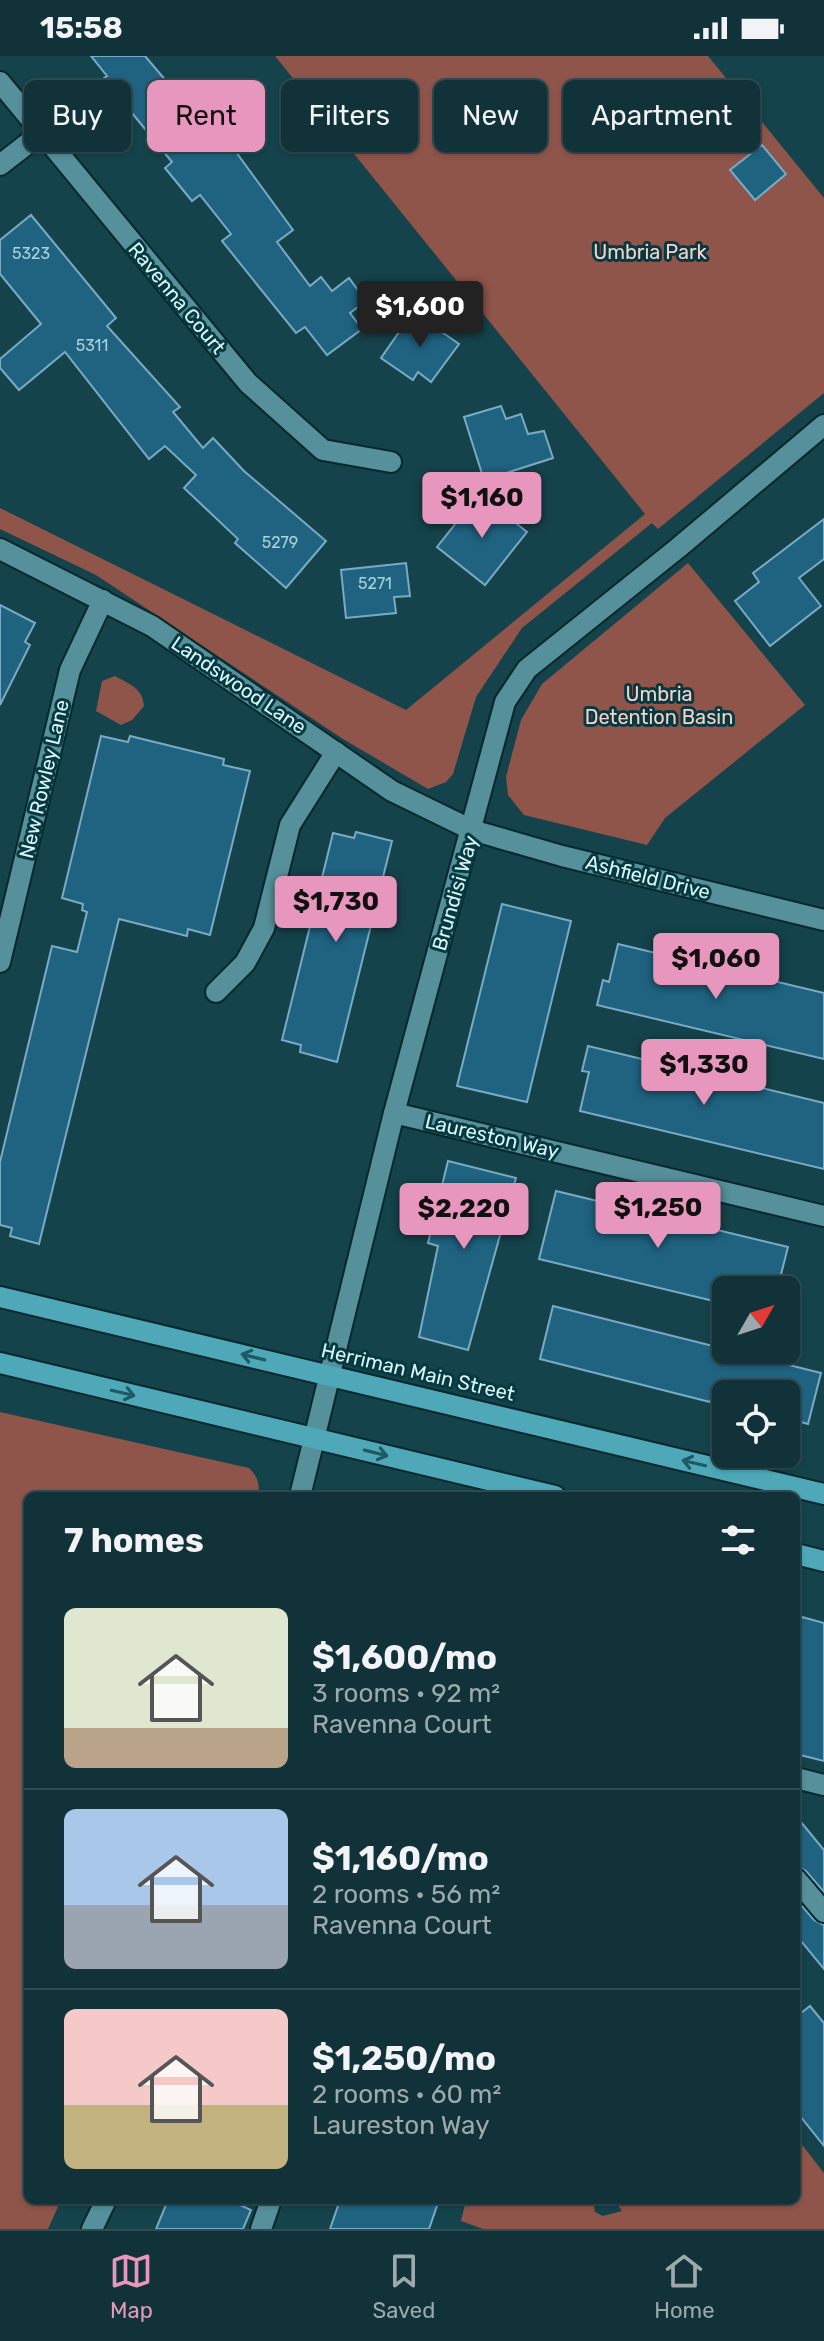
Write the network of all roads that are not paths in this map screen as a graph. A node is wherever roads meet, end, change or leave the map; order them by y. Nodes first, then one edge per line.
1 (0, 82) edge
2 (24, 113) edge
3 (24, 146) edge
4 (55, 152) edge
5 (0, 165) edge
6 (824, 425) edge
7 (391, 462) dead end
8 (0, 549) edge
9 (103, 600) junction
10 (336, 752) junction
11 (472, 830) junction
12 (824, 920) edge
13 (0, 962) edge
14 (216, 992) dead end
15 (394, 1113) junction
16 (824, 1216) edge
17 (0, 1297) edge
18 (0, 1363) edge
19 (328, 1376) junction
20 (314, 1438) junction
21 (301, 1492) edge
22 (538, 1492) edge
23 (824, 1494) edge
24 (800, 1555) edge
25 (824, 1561) edge
26 (800, 1779) edge
27 (824, 1785) edge
28 (800, 1884) edge
29 (824, 1912) edge
30 (104, 2204) edge
31 (92, 2229) edge

1 - 2 street, Ravenna Court
3 - 5 street
4 - 7 street, Ravenna Court
6 - 11 street, Brundisi Way
8 - 9 street, Landswood Lane
9 - 10 street, Landswood Lane
9 - 13 street, New Rowley Lane
10 - 11 street, Landswood Lane
10 - 14 street
11 - 12 street, Ashfield Drive
11 - 15 street, Brundisi Way
15 - 16 street, Laureston Way
15 - 19 street, Brundisi Way
19 -> 17 main road, Herriman Main Street
18 -> 20 main road
19 - 20 street, Brundisi Way
23 -> 19 main road, Herriman Main Street
20 - 21 street, Brundisi Way
20 -> 22 main road
24 - 25 main road
26 - 27 street
28 - 29 street
30 - 31 street

